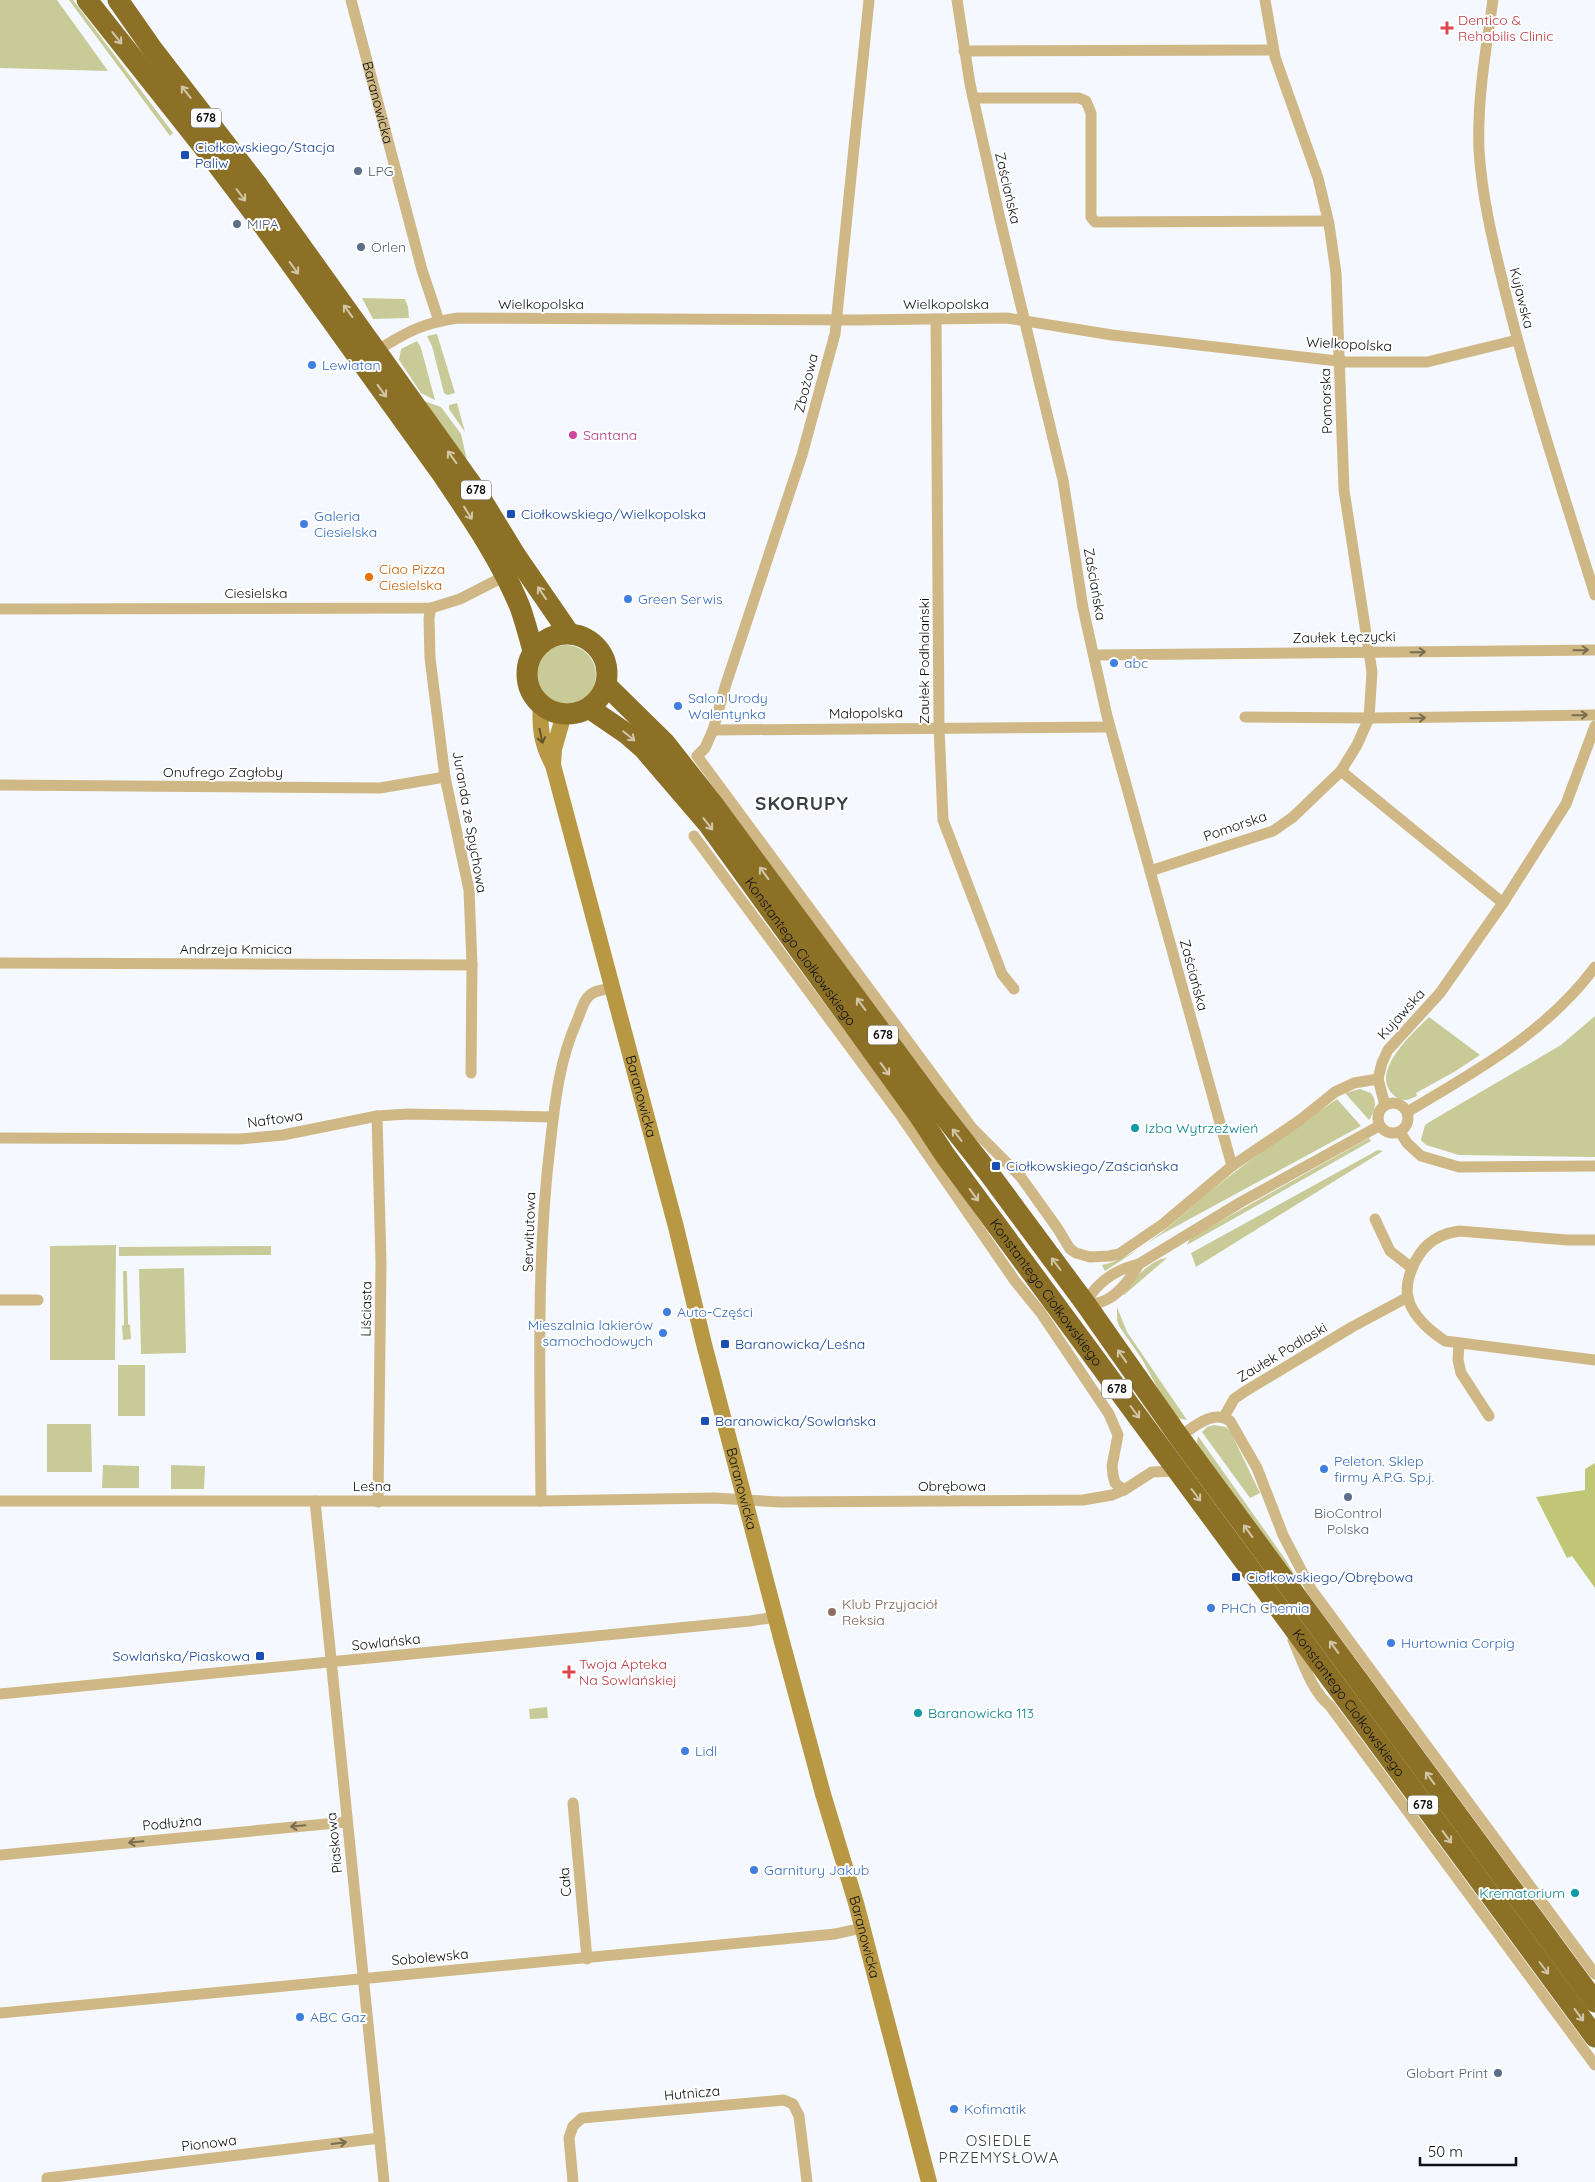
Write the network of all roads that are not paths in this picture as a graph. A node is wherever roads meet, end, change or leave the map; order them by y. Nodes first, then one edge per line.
1 (87, 0) edge
2 (118, 0) edge
3 (351, 0) edge
4 (869, 0) edge
5 (957, 0) edge
6 (1265, 0) edge
7 (1493, 0) edge
8 (1273, 50) junction
9 (964, 51) junction
10 (973, 98) junction
11 (1328, 222) junction
12 (936, 319) junction
13 (838, 320) junction
14 (438, 321) junction
15 (1026, 323) junction
16 (1518, 340) junction
17 (376, 351) junction
18 (1340, 361) junction
19 (505, 576) junction
20 (1595, 595) edge
21 (431, 608) junction
22 (0, 609) edge
23 (569, 633) junction
24 (1595, 650) edge
25 (533, 651) junction
26 (1370, 652) junction
27 (1094, 655) junction
28 (606, 686) junction
29 (541, 705) junction
30 (589, 708) junction
31 (564, 714) junction
32 (1595, 715) edge
33 (1245, 717) dead end
34 (1369, 718) junction
35 (1595, 726) edge
36 (939, 727) junction
37 (1110, 727) junction
38 (713, 730) junction
39 (553, 765) junction
40 (1341, 772) junction
41 (445, 777) junction
42 (0, 785) edge
43 (694, 836) dead end
44 (1150, 871) junction
45 (1503, 903) junction
46 (0, 963) edge
47 (472, 965) junction
48 (1595, 967) edge
49 (612, 988) junction
50 (1014, 989) dead end
51 (471, 1073) dead end
52 (1378, 1079) junction
53 (1386, 1105) junction
54 (1407, 1112) junction
55 (377, 1116) junction
56 (553, 1117) junction
57 (1379, 1126) junction
58 (1400, 1132) junction
59 (0, 1138) edge
60 (1232, 1166) junction
61 (1595, 1166) edge
62 (1375, 1219) dead end
63 (1595, 1240) edge
64 (1412, 1268) junction
65 (1408, 1297) junction
66 (0, 1300) edge
67 (38, 1300) dead end
68 (1085, 1303) junction
69 (1064, 1317) junction
70 (1459, 1344) junction
71 (1595, 1360) edge
72 (1489, 1416) dead end
73 (1224, 1417) junction
74 (1179, 1437) junction
75 (1160, 1446) junction
76 (1177, 1471) junction
77 (1152, 1472) junction
78 (1124, 1490) junction
79 (745, 1500) junction
80 (0, 1501) edge
81 (315, 1501) junction
82 (541, 1501) junction
83 (378, 1502) junction
84 (1284, 1615) junction
85 (775, 1616) junction
86 (331, 1662) junction
87 (0, 1694) edge
88 (573, 1802) dead end
89 (346, 1822) junction
90 (0, 1854) edge
91 (862, 1928) junction
92 (587, 1959) junction
93 (1595, 1974) edge
94 (362, 1978) junction
95 (1595, 2002) edge
96 (0, 2013) edge
97 (1595, 2036) edge
98 (1595, 2066) edge
99 (380, 2138) junction
100 (47, 2182) edge
101 (384, 2182) edge
102 (573, 2182) edge
103 (807, 2182) edge
104 (929, 2182) edge

1 -> 19 highway, 678
17 -> 2 highway, 678
3 - 14 street, Baranowicka
4 - 13 street, Zbożowa
5 - 9 street, Zaściańska
6 - 8 street, Pomorska
7 - 16 street, Kujawska
8 - 9 street
8 - 11 street, Pomorska
9 - 10 street, Zaściańska
10 - 11 street
10 - 15 street, Zaściańska
11 - 18 street, Pomorska
12 - 13 street, Wielkopolska
12 - 15 street, Wielkopolska
12 - 36 street, Zaułek Podhalański
13 - 14 street, Wielkopolska
13 - 38 street, Zbożowa
14 - 17 street, Wielkopolska
15 - 18 street, Wielkopolska
15 - 27 street, Zaściańska
16 - 18 street, Wielkopolska
16 - 20 street, Kujawska
23 -> 17 highway, 678
18 - 26 street, Pomorska
19 - 21 street, Ciesielska
19 - 25 highway, 678
21 - 22 street, Ciesielska
21 - 41 street, Juranda ze Spychowa
23 - 25 highway
23 - 28 highway
26 -> 24 street, Zaułek Łęczycki
25 - 29 highway
26 - 27 street, Zaułek Łęczycki
26 - 34 street, Pomorska
27 - 37 street, Zaściańska
28 - 30 highway
68 -> 28 highway, Konstantego Ciołkowskiego / 678
29 - 31 highway
29 -> 39 street, Baranowicka
30 - 31 highway
30 -> 69 highway, Konstantego Ciołkowskiego / 678
31 - 39 street, Baranowicka
34 -> 32 street
33 - 34 street
34 - 40 street, Pomorska
35 - 45 street, Kujawska
36 - 37 street, Małopolska
36 - 38 street, Małopolska
36 - 50 street, Zaułek Podhalański
37 - 44 street, Zaściańska
38 - 60 street, Zbożowa
39 - 49 street, Baranowicka
40 - 44 street, Pomorska
40 - 45 street
41 - 42 street, Onufrego Zagłoby
41 - 47 street, Juranda ze Spychowa
43 - 78 street
44 - 60 street, Zaściańska
45 - 52 street, Kujawska
46 - 47 street, Andrzeja Kmicica
47 - 51 street, Juranda ze Spychowa
48 - 54 street
49 - 56 street, Serwitutowa
49 - 79 street, Baranowicka
52 - 53 street
52 - 60 street
53 - 54 street
53 - 57 street
54 - 58 street
55 - 56 street, Naftowa
55 - 59 street, Naftowa
55 - 83 street, Liściasta
56 - 82 street, Serwitutowa
57 - 58 street
57 - 68 street
58 - 61 street
62 - 64 street
63 - 64 street
64 - 65 street
65 - 70 street
65 - 73 street, Zaułek Podlaski
66 - 67 street
68 - 69 highway
74 -> 68 highway, Konstantego Ciołkowskiego / 678
69 -> 75 highway, Konstantego Ciołkowskiego / 678
70 - 71 street
70 - 72 street
73 - 74 street
73 - 93 street
95 -> 74 highway, Konstantego Ciołkowskiego / 678
75 - 76 highway, Konstantego Ciołkowskiego / 678
75 - 77 street
76 - 77 street
76 -> 84 highway, Konstantego Ciołkowskiego / 678
77 - 78 street, Obrębowa
78 - 79 street, Obrębowa
79 - 82 street, Leśna
79 - 85 street, Baranowicka
80 - 81 street, Leśna
81 - 83 street, Leśna
81 - 86 street, Piaskowa
82 - 83 street, Leśna
84 -> 97 highway, Konstantego Ciołkowskiego / 678
84 - 98 street
85 - 86 street, Sowlańska
85 - 91 street, Baranowicka
86 - 87 street, Sowlańska
86 - 89 street, Piaskowa
88 - 92 street, Cała
89 -> 90 street, Podłużna
89 - 94 street, Piaskowa
91 - 92 street, Sobolewska
91 - 104 street, Baranowicka
92 - 94 street, Sobolewska
94 - 96 street, Sobolewska
94 - 99 street, Piaskowa
100 -> 99 street, Pionowa
99 - 101 street, Piaskowa
102 - 103 street, Hutnicza

